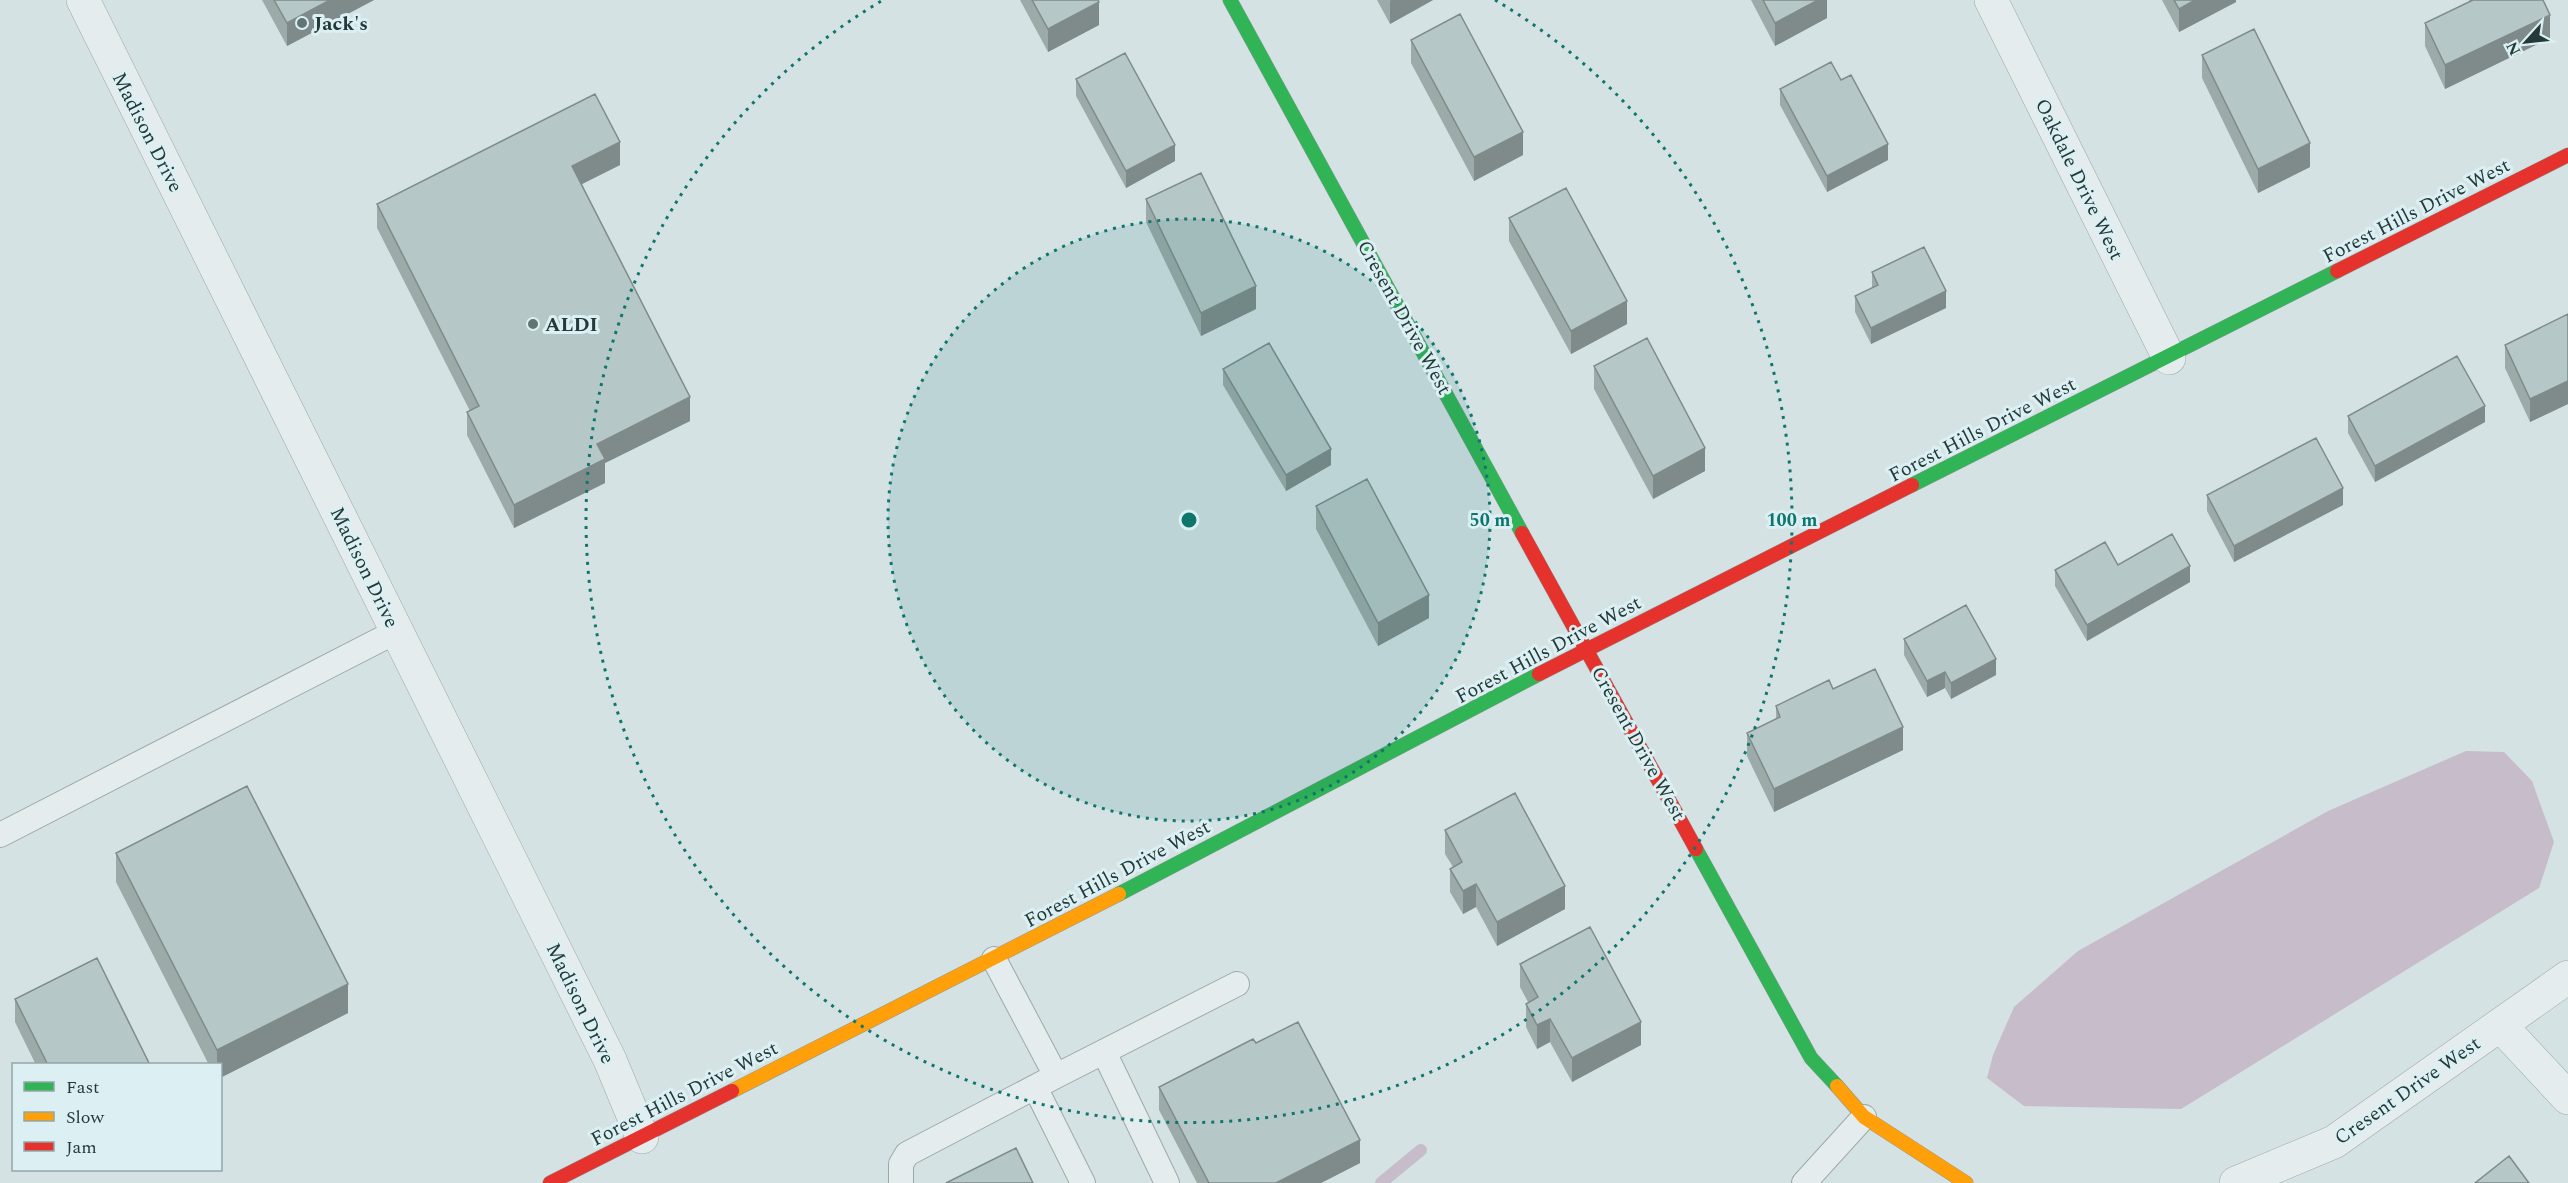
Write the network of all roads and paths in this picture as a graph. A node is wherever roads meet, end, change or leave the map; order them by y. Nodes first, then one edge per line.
1 (82, 0) edge
2 (1230, 0) edge
3 (1991, 0) edge
4 (2568, 155) edge
5 (2169, 358) junction
6 (397, 631) junction
7 (1588, 648) junction
8 (0, 835) edge
9 (994, 959) junction
10 (2568, 977) edge
11 (1237, 984) dead end
12 (2500, 1025) junction
13 (1104, 1052) junction
14 (1046, 1082) junction
15 (2568, 1098) edge
16 (1864, 1117) junction
17 (642, 1137) junction
18 (550, 1183) edge
19 (901, 1183) edge
20 (1083, 1183) edge
21 (1167, 1183) edge
22 (1804, 1183) edge
23 (1966, 1183) edge
24 (2236, 1183) edge

1 - 6 street, Madison Drive
2 - 7 main road, Cresent Drive West
3 - 5 street, Oakdale Drive West
4 - 5 main road, Forest Hills Drive West
5 - 7 main road, Forest Hills Drive West
6 - 8 lane
6 - 17 street, Madison Drive
7 - 9 main road, Forest Hills Drive West
7 - 16 main road, Cresent Drive West
9 - 14 lane
9 - 17 main road, Forest Hills Drive West
10 - 12 street, Cresent Drive West
11 - 13 lane
12 - 15 street
12 - 24 street, Cresent Drive West
13 - 14 lane
13 - 21 lane
14 - 19 lane
14 - 20 lane
16 - 22 lane
16 - 23 main road, Cresent Drive West
17 - 18 main road, Forest Hills Drive West

